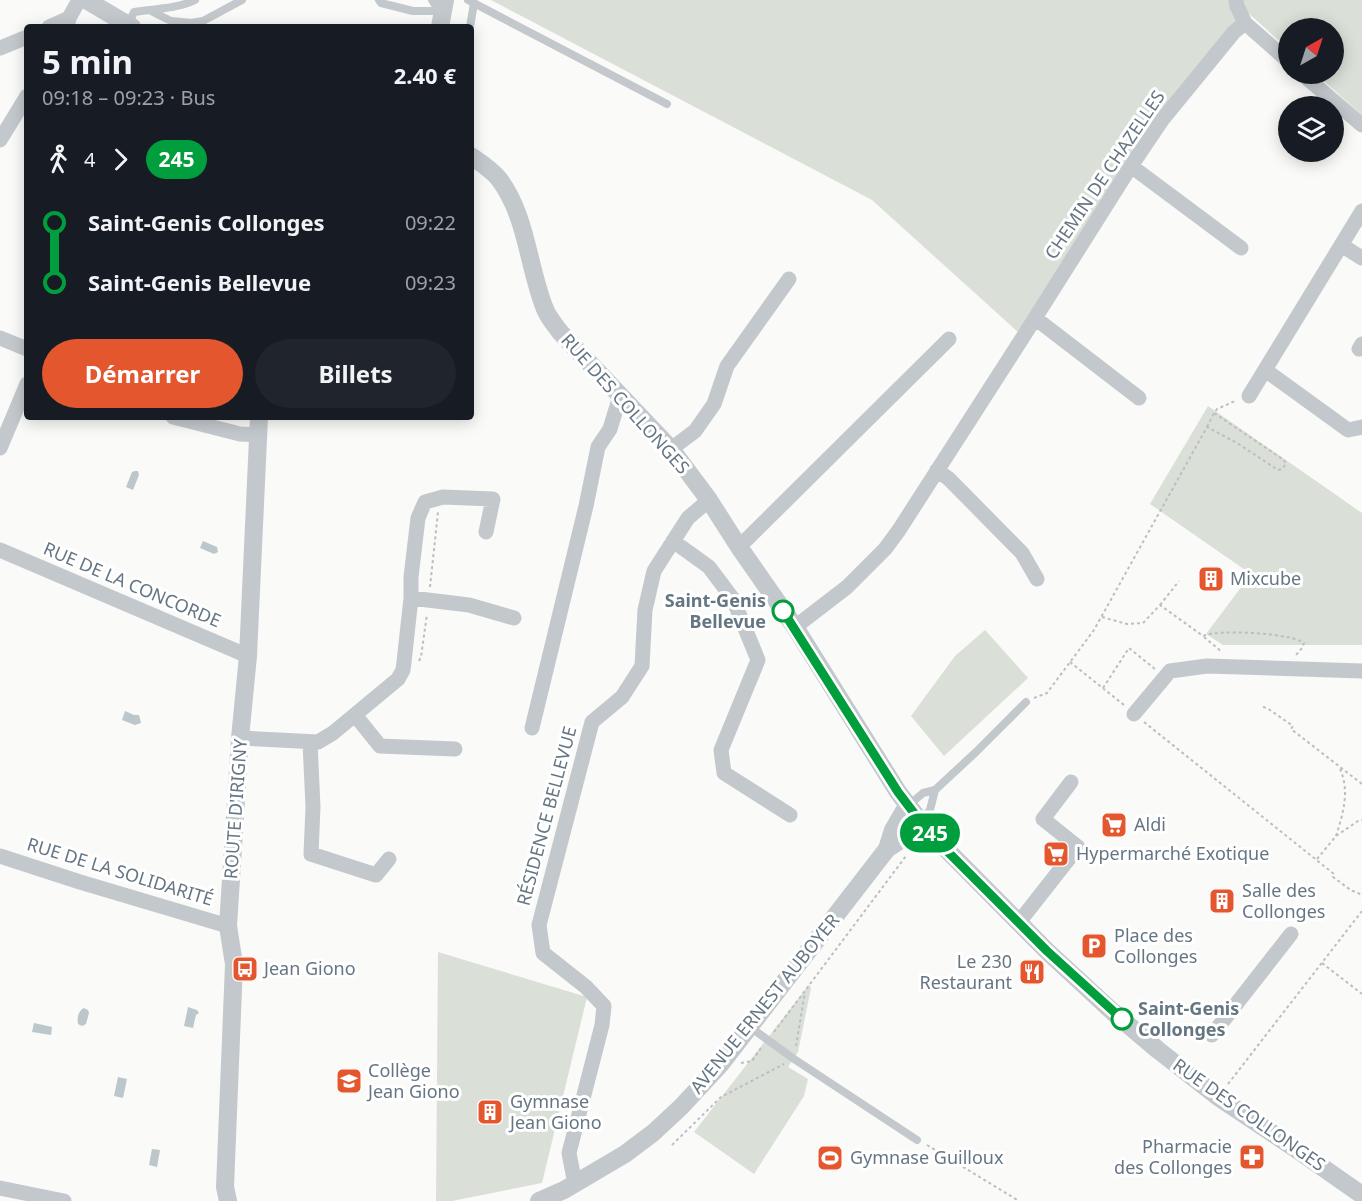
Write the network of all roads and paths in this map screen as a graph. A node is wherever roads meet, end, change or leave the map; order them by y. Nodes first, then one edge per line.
1 (79, 0) edge
2 (86, 0) edge
3 (195, 0) edge
4 (242, 0) edge
5 (379, 0) edge
6 (1236, 0) edge
7 (471, 1) edge
8 (149, 10) junction
9 (440, 10) edge
10 (1245, 22) junction
11 (68, 23) edge
12 (127, 24) edge
13 (131, 24) edge
14 (470, 24) edge
15 (24, 38) edge
16 (0, 48) edge
17 (1278, 52) edge
18 (1314, 84) edge
19 (24, 101) edge
20 (667, 104) dead end
21 (1362, 125) edge
22 (0, 140) edge
23 (474, 158) edge
24 (1131, 166) junction
25 (1362, 211) edge
26 (1341, 245) junction
27 (1241, 248) dead end
28 (1362, 258) edge
29 (789, 279) dead end
30 (1035, 318) junction
31 (0, 339) edge
32 (949, 339) dead end
33 (24, 348) edge
34 (1265, 370) junction
35 (24, 391) edge
36 (620, 396) junction
37 (1249, 396) joint
38 (1139, 398) dead end
39 (1214, 413) junction
40 (185, 420) edge
41 (259, 426) edge
42 (1207, 427) junction
43 (1362, 427) edge
44 (0, 448) edge
45 (671, 449) junction
46 (937, 470) junction
47 (709, 500) junction
48 (486, 532) dead end
49 (673, 541) junction
50 (738, 547) junction
51 (0, 550) edge
52 (1037, 579) dead end
53 (1179, 581) dead end
54 (411, 598) junction
55 (1160, 605) junction
56 (1101, 617) junction
57 (514, 618) dead end
58 (795, 627) junction
59 (1203, 636) junction
60 (1222, 651) dead end
61 (248, 656) junction
62 (1070, 662) junction
63 (1292, 669) junction
64 (1362, 671) edge
65 (1166, 677) junction
66 (1103, 688) junction
67 (1026, 702) joint
68 (1263, 707) dead end
69 (1134, 714) junction
70 (355, 715) junction
71 (532, 729) dead end
72 (240, 738) junction
73 (310, 741) junction
74 (455, 749) dead end
75 (1339, 766) junction
76 (1071, 782) dead end
77 (1362, 784) edge
78 (935, 790) junction
79 (907, 806) junction
80 (790, 815) dead end
81 (1362, 820) edge
82 (920, 821) junction
83 (1336, 836) junction
84 (886, 849) junction
85 (909, 852) dead end
86 (0, 856) edge
87 (389, 859) dead end
88 (1316, 860) junction
89 (1362, 896) edge
90 (1362, 911) edge
91 (1019, 922) junction
92 (228, 926) junction
93 (1291, 934) dead end
94 (1322, 963) junction
95 (805, 990) junction
96 (1362, 994) edge
97 (750, 1027) junction
98 (1212, 1035) dead end
99 (768, 1040) junction
100 (794, 1059) junction
101 (720, 1065) junction
102 (1218, 1097) junction
103 (917, 1140) joint
104 (672, 1145) dead end
105 (0, 1188) edge
106 (567, 1192) edge
107 (1362, 1195) edge
108 (64, 1201) edge
109 (228, 1201) edge
110 (539, 1201) edge
111 (1019, 1201) edge

1 - 11 street
2 - 12 street
3 - 8 lane
4 - 8 lane
5 - 9 lane
6 - 10 street
7 - 14 lane
7 - 20 lane
8 - 13 lane
10 - 17 street
10 - 24 street, CHEMIN DE CHAZELLES
15 - 16 street
18 - 21 street
19 - 22 street
23 - 36 street, RUE DES COLLONGES
24 - 27 street
24 - 30 street, CHEMIN DE CHAZELLES
25 - 26 street
26 - 28 street
26 - 34 street
29 - 45 street
30 - 38 street
30 - 46 street, CHEMIN DE CHAZELLES
31 - 33 street
32 - 50 street
34 - 37 street
34 - 43 street
35 - 44 street
36 - 45 street, RUE DES COLLONGES
36 - 71 street
37 - 39 path
39 - 42 path
39 - 42 path
40 - 41 street
41 - 61 street, ROUTE D'IRIGNY
42 - 56 path
45 - 47 street, RUE DES COLLONGES
46 - 52 street
46 - 58 street, CHEMIN DE CHAZELLES
47 - 49 street, RÉSIDENCE BELLEVUE
47 - 50 street, RUE DES COLLONGES
48 - 54 street
49 - 80 street
49 - 106 street, RÉSIDENCE BELLEVUE
50 - 58 street, RUE DES COLLONGES
51 - 61 street, RUE DE LA CONCORDE
53 - 55 path
54 - 57 street
54 - 70 street
55 - 56 path
55 - 59 path
56 - 62 path
58 - 79 street, RUE DES COLLONGES
59 - 60 path
59 - 63 path
61 - 72 street, ROUTE D'IRIGNY
62 - 66 path
62 - 67 path
63 - 64 street
63 - 65 street
65 - 66 path
65 - 69 street
66 - 69 path
67 - 78 lane
68 - 75 path
69 - 88 path
70 - 73 street
70 - 74 street
72 - 73 street
72 - 92 street, ROUTE D'IRIGNY
73 - 87 street
75 - 77 path
75 - 83 path
76 - 91 street
78 - 79 lane
78 - 82 lane
79 - 82 street, RUE DES COLLONGES
79 - 84 street, AVENUE ERNEST AUBOYER
81 - 83 path
82 - 84 street, AVENUE ERNEST AUBOYER
82 - 91 street, RUE DES COLLONGES
83 - 88 path
84 - 97 street, AVENUE ERNEST AUBOYER
85 - 95 path
86 - 92 street, RUE DE LA SOLIDARITÉ
88 - 89 path
90 - 94 path
91 - 102 street, RUE DES COLLONGES
92 - 109 street, ROUTE D'IRIGNY
93 - 98 street
94 - 96 path
94 - 102 path
95 - 99 path
95 - 100 path
97 - 99 lane
97 - 101 street, AVENUE ERNEST AUBOYER
99 - 100 lane
99 - 101 path
100 - 103 lane
100 - 104 path
101 - 106 street, AVENUE ERNEST AUBOYER
102 - 107 street, RUE DES COLLONGES
103 - 111 path
105 - 108 street
106 - 110 street, AVENUE ERNEST AUBOYER

